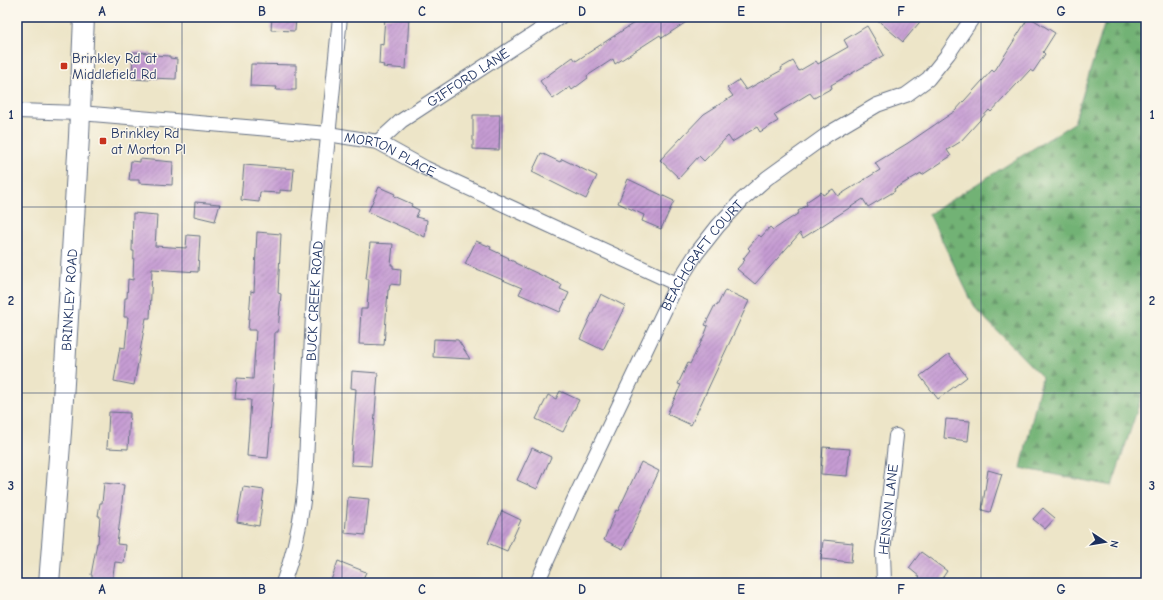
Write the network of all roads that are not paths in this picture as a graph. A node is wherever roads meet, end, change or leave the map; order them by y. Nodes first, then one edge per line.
1 (84, 17) edge
2 (340, 17) edge
3 (560, 17) edge
4 (973, 17) edge
5 (17, 111) edge
6 (80, 114) junction
7 (328, 134) junction
8 (378, 142) junction
9 (677, 284) junction
10 (896, 436) dead end
11 (49, 583) edge
12 (283, 583) edge
13 (537, 583) edge
14 (884, 583) edge

1 - 6 main road, BRINKLEY ROAD
2 - 7 street, BUCK CREEK ROAD
3 - 8 street, GIFFORD LANE
4 - 9 street, BEACHCRAFT COURT
5 - 6 street, MORTON PLACE
6 - 7 street, MORTON PLACE
6 - 11 main road, BRINKLEY ROAD
7 - 8 street, MORTON PLACE
7 - 12 street, BUCK CREEK ROAD
8 - 9 street, MORTON PLACE
9 - 13 street, BEACHCRAFT COURT
10 - 14 street, HENSON LANE

